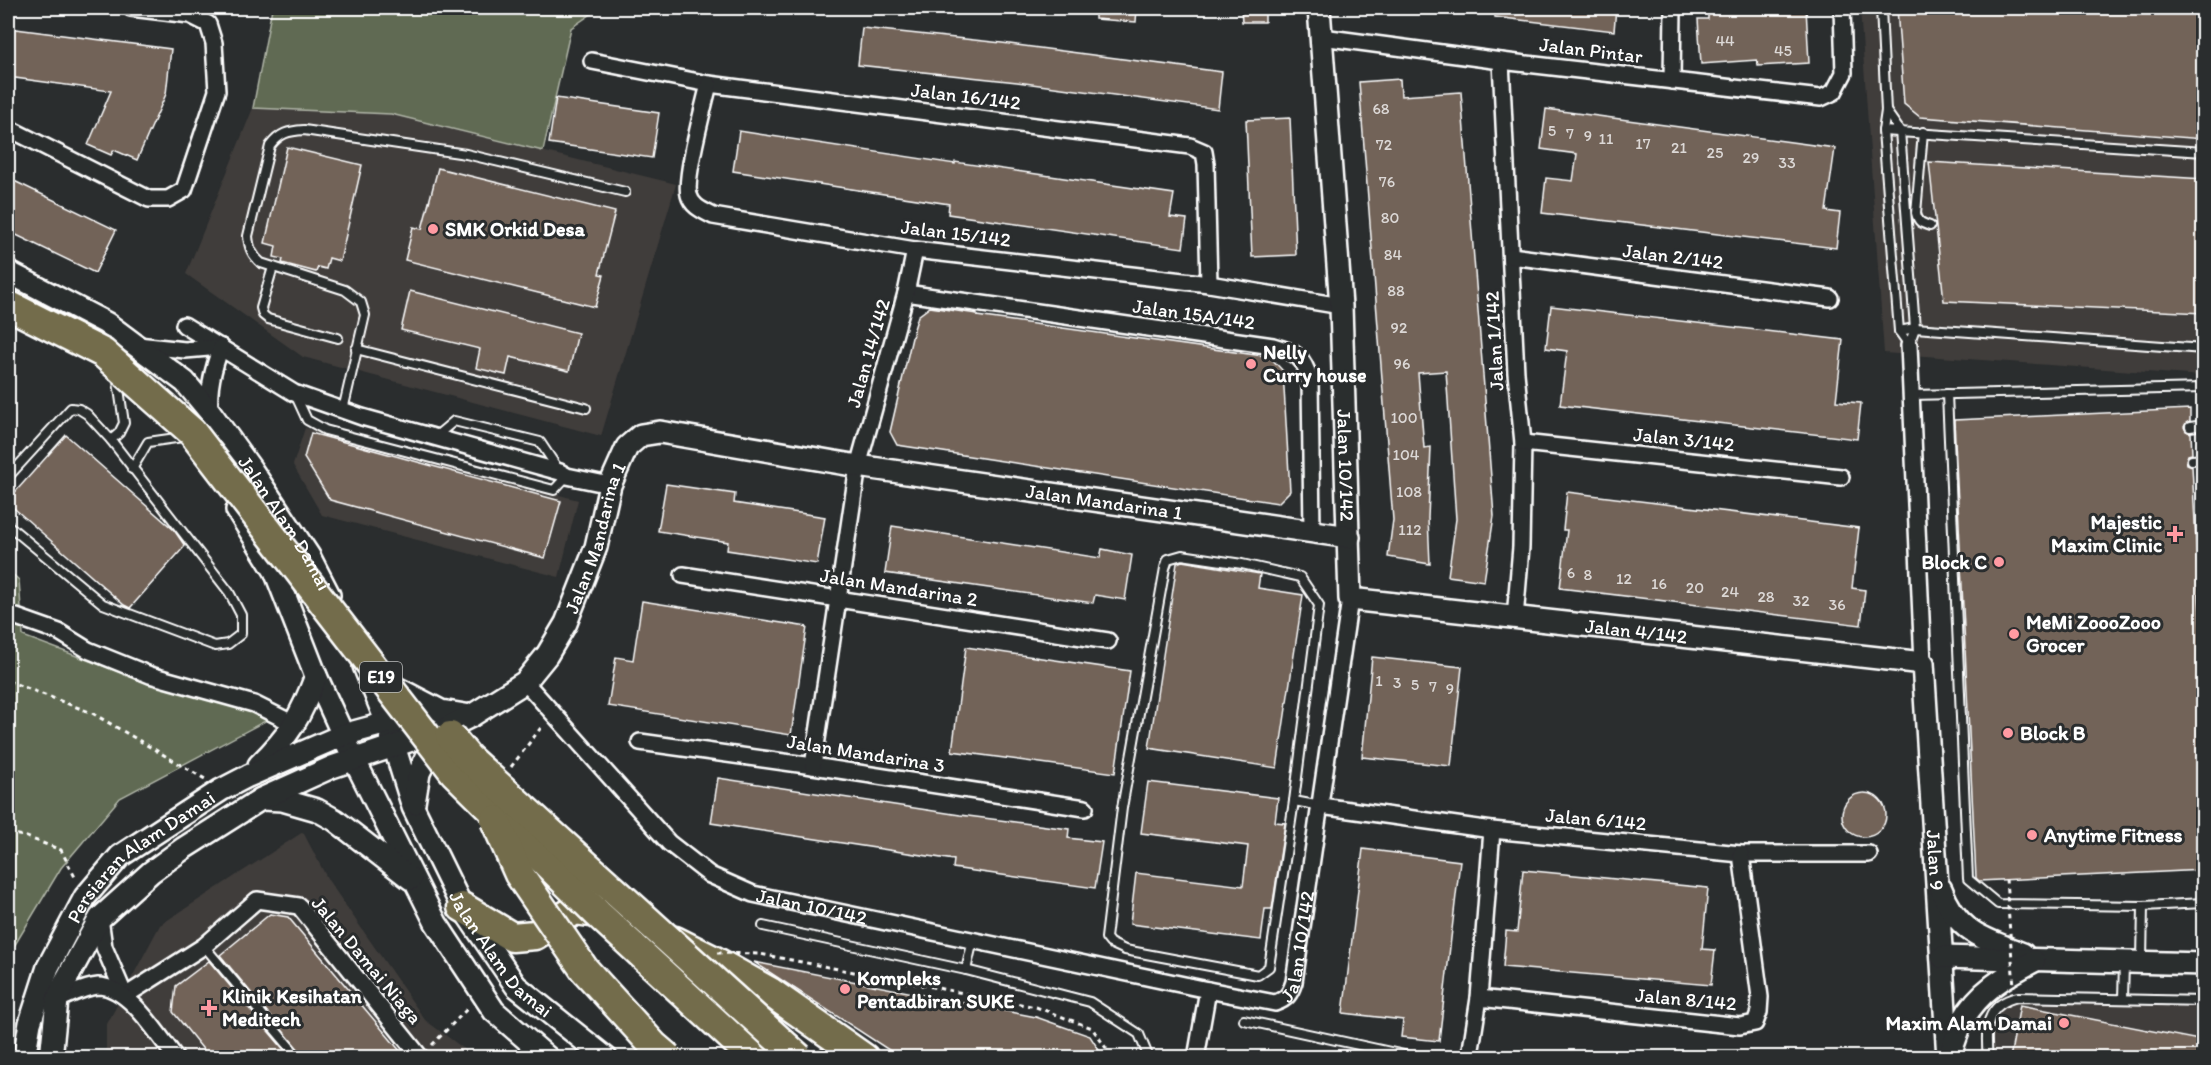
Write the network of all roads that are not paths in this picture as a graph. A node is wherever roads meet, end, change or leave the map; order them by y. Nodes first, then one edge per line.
1 (131, 8) edge
2 (1319, 8) edge
3 (1672, 8) edge
4 (1842, 8) edge
5 (1881, 8) edge
6 (1322, 37) junction
7 (1501, 61) junction
8 (592, 62) dead end
9 (1672, 81) junction
10 (709, 84) junction
11 (1886, 111) junction
12 (8, 128) edge
13 (1882, 131) junction
14 (1900, 131) junction
15 (1923, 132) junction
16 (2204, 152) edge
17 (626, 192) dead end
18 (1930, 226) dead end
19 (915, 250) junction
20 (1511, 255) junction
21 (273, 267) junction
22 (8, 272) edge
23 (1209, 284) junction
24 (906, 293) junction
25 (8, 297) edge
26 (1830, 297) dead end
27 (8, 305) edge
28 (1341, 306) junction
29 (184, 325) dead end
30 (1915, 328) junction
31 (1899, 330) junction
32 (338, 338) dead end
33 (136, 345) junction
34 (1909, 345) junction
35 (221, 347) junction
36 (356, 349) junction
37 (2204, 349) edge
38 (117, 375) junction
39 (2204, 388) edge
40 (294, 393) junction
41 (1947, 394) junction
42 (1912, 395) junction
43 (586, 408) dead end
44 (344, 410) junction
45 (210, 412) junction
46 (2204, 425) edge
47 (2190, 427) dead end
48 (183, 437) junction
49 (435, 437) junction
50 (111, 441) junction
51 (1523, 443) junction
52 (2204, 459) edge
53 (2192, 460) dead end
54 (858, 466) junction
55 (132, 469) junction
56 (563, 474) junction
57 (8, 477) edge
58 (1841, 477) dead end
59 (610, 485) junction
60 (8, 525) edge
61 (1312, 531) junction
62 (1349, 537) junction
63 (683, 575) dead end
64 (837, 599) junction
65 (1350, 599) junction
66 (8, 614) edge
67 (1515, 618) junction
68 (1108, 641) dead end
69 (1923, 663) junction
70 (366, 669) junction
71 (316, 676) junction
72 (525, 682) junction
73 (471, 716) junction
74 (387, 723) junction
75 (294, 724) junction
76 (440, 731) junction
77 (343, 735) junction
78 (640, 742) dead end
79 (393, 746) junction
80 (468, 758) junction
81 (354, 759) junction
82 (813, 766) junction
83 (248, 776) junction
84 (261, 799) junction
85 (1294, 801) junction
86 (1321, 806) junction
87 (413, 807) junction
88 (1085, 808) dead end
89 (1492, 830) junction
90 (1741, 854) junction
91 (1869, 854) dead end
92 (1937, 877) junction
93 (416, 883) junction
94 (2204, 903) edge
95 (2144, 906) junction
96 (462, 907) junction
97 (100, 918) junction
98 (763, 926) dead end
99 (973, 940) junction
100 (204, 946) junction
101 (1942, 957) junction
102 (2038, 960) junction
103 (2133, 962) junction
104 (2202, 963) edge
105 (966, 970) junction
106 (1208, 990) junction
107 (125, 996) junction
108 (1479, 998) junction
109 (2123, 998) junction
110 (57, 1000) junction
111 (2204, 1001) edge
112 (1244, 1020) dead end
113 (1471, 1049) dead end
114 (859, 1053) edge
115 (798, 1054) edge
116 (421, 1057) edge
117 (24, 1058) edge
118 (51, 1058) edge
119 (176, 1058) edge
120 (299, 1058) edge
121 (548, 1058) edge
122 (606, 1058) edge
123 (668, 1058) edge
124 (754, 1058) edge
125 (1149, 1058) edge
126 (1196, 1058) edge
127 (1418, 1058) edge
128 (1948, 1058) edge
129 (1988, 1058) edge

1 - 12 street
2 - 6 street, Jalan 10/142
3 - 9 street
4 - 9 street, Jalan Pintar
5 - 11 lane
6 - 7 street, Jalan Pintar
6 - 28 street, Jalan 10/142
7 - 9 street, Jalan Pintar
7 - 20 street, Jalan 1/142
8 - 10 street, Jalan 16/142
10 - 19 street, Jalan 15/142
10 - 23 street, Jalan 16/142
11 - 13 lane
11 - 14 lane
13 - 14 lane
13 - 31 lane
14 - 15 lane
14 - 30 lane
15 - 16 lane
15 - 18 lane
17 - 21 lane
19 - 23 street, Jalan 15/142
19 - 24 street, Jalan 14/142
20 - 26 street, Jalan 2/142
20 - 51 street, Jalan 1/142
21 - 32 lane
21 - 36 lane
22 - 33 street, Jalan Alam Damai
23 - 28 street, Jalan 15/142
24 - 54 street, Jalan 14/142
24 - 61 street, Jalan 15A/142
25 - 80 highway, E19, bridge
27 - 38 street, Jalan Alam Damai
27 - 124 highway, E19, bridge
28 - 62 street, Jalan 10/142
29 - 35 street
30 - 31 lane
30 - 34 lane
30 - 37 lane
31 - 34 lane
33 - 35 street
33 - 45 street, Jalan Alam Damai
34 - 42 street
35 - 40 street
35 - 45 street
36 - 43 lane
36 - 44 lane
38 - 48 street, Jalan Alam Damai
38 - 50 lane
39 - 41 lane
40 - 44 street
40 - 56 lane
41 - 42 lane
41 - 95 lane
42 - 69 street
44 - 49 street
45 - 70 street, Jalan Alam Damai
46 - 47 lane
48 - 55 lane
48 - 71 street, Jalan Alam Damai
49 - 56 street
49 - 56 lane
50 - 55 lane
50 - 57 lane
51 - 58 street, Jalan 3/142
51 - 67 street, Jalan 1/142
52 - 53 lane
54 - 59 street, Jalan Mandarina 1
54 - 61 street, Jalan Mandarina 1
54 - 64 street
55 - 60 lane
56 - 59 street
59 - 72 street, Jalan Mandarina 1
61 - 62 street, Jalan Mandarina 1
62 - 65 street, Jalan 10/142
63 - 64 street, Jalan Mandarina 2
64 - 68 street, Jalan Mandarina 2
64 - 82 street
65 - 67 street, Jalan 4/142
65 - 86 street, Jalan 10/142
66 - 75 street
67 - 69 street, Jalan 4/142
69 - 92 street, Jalan 9
70 - 73 street
70 - 74 street, Jalan Alam Damai
71 - 75 street
71 - 77 street, Jalan Alam Damai
72 - 73 street, Jalan Mandarina 1
72 - 99 street, Jalan 10/142
73 - 74 street, Jalan Mandarina 1
73 - 76 street, Jalan Mandarina 1
74 - 77 street, Jalan Mandarina 1
74 - 79 street, Jalan Alam Damai
75 - 83 street
76 - 79 street, Jalan Mandarina 1
76 - 87 street
77 - 81 street, Jalan Alam Damai
77 - 83 street, Persiaran Alam Damai
78 - 82 street, Jalan Mandarina 3
79 - 81 street, Jalan Mandarina 1
79 - 87 street, Jalan Alam Damai
80 - 115 highway, E19, bridge
80 - 123 highway, bridge
81 - 84 street, Persiaran Alam Damai
81 - 93 street, Jalan Alam Damai
82 - 88 street, Jalan Mandarina 3
83 - 117 street, Persiaran Alam Damai
84 - 93 street
84 - 97 street, Persiaran Alam Damai
85 - 85 lane
85 - 86 lane
86 - 89 street, Jalan 6/142
86 - 106 street, Jalan 10/142
87 - 96 street, Jalan Alam Damai
89 - 90 street, Jalan 6/142
89 - 108 street
90 - 91 street, Jalan 6/142
90 - 108 street, Jalan 8/142
92 - 101 street, Jalan 9
92 - 102 street
93 - 121 street, Jalan Alam Damai
94 - 95 lane
95 - 103 lane
96 - 114 highway
96 - 122 street, Jalan Alam Damai
97 - 107 street
97 - 110 street, Persiaran Alam Damai
98 - 105 lane
99 - 105 lane
99 - 106 street, Jalan 10/142
100 - 107 street, Jalan Damai Niaga
100 - 116 street, Jalan Damai Niaga
100 - 120 lane
101 - 102 street
101 - 128 street, Jalan 9
102 - 103 street
102 - 128 street
103 - 104 street
103 - 109 lane
105 - 125 lane
106 - 126 street
107 - 110 street
107 - 119 street
108 - 113 street
109 - 111 lane
109 - 129 lane
110 - 118 street, Persiaran Alam Damai
112 - 127 lane

